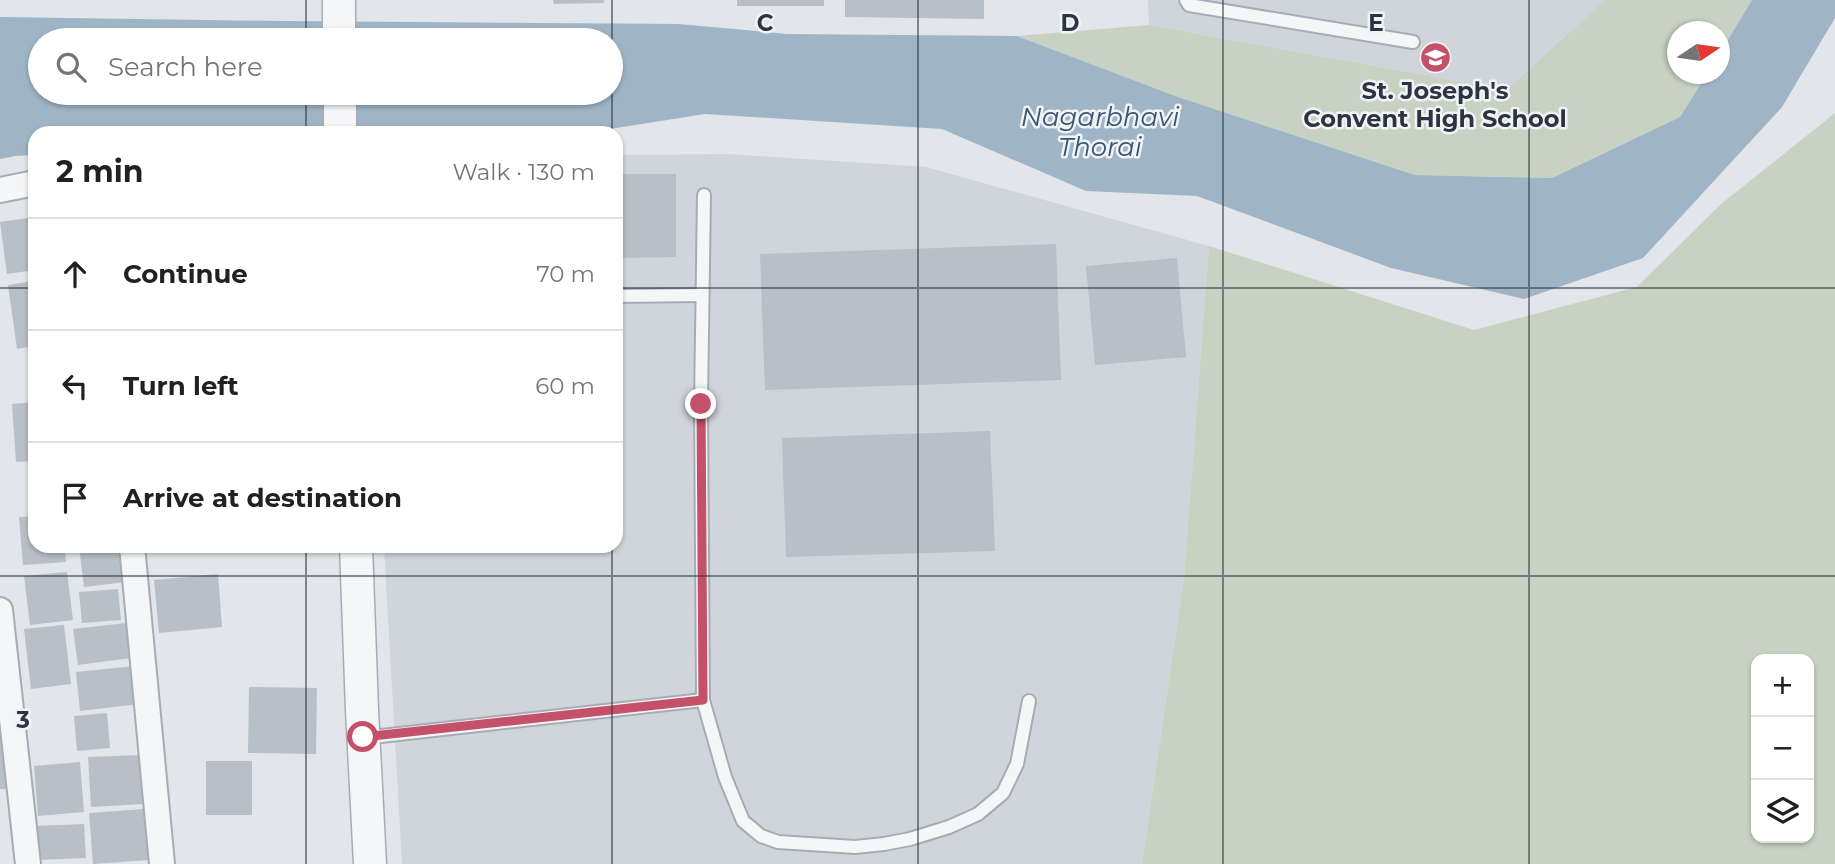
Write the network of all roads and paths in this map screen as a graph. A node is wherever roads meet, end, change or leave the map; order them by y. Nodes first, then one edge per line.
1 (1186, 0) edge
2 (1413, 42) dead end
3 (340, 105) edge
4 (340, 126) edge
5 (28, 184) edge
6 (0, 190) edge
7 (704, 195) dead end
8 (702, 295) junction
9 (623, 296) edge
10 (133, 553) edge
11 (356, 553) edge
12 (0, 610) edge
13 (703, 700) junction
14 (1029, 701) dead end
15 (363, 737) junction
16 (28, 864) edge
17 (162, 864) edge
18 (370, 864) edge

1 - 2 lane
3 - 4 street
5 - 6 street
7 - 8 lane
8 - 9 lane
8 - 13 lane
10 - 17 street
11 - 15 street
12 - 16 street
13 - 14 lane
13 - 15 lane
15 - 18 street

